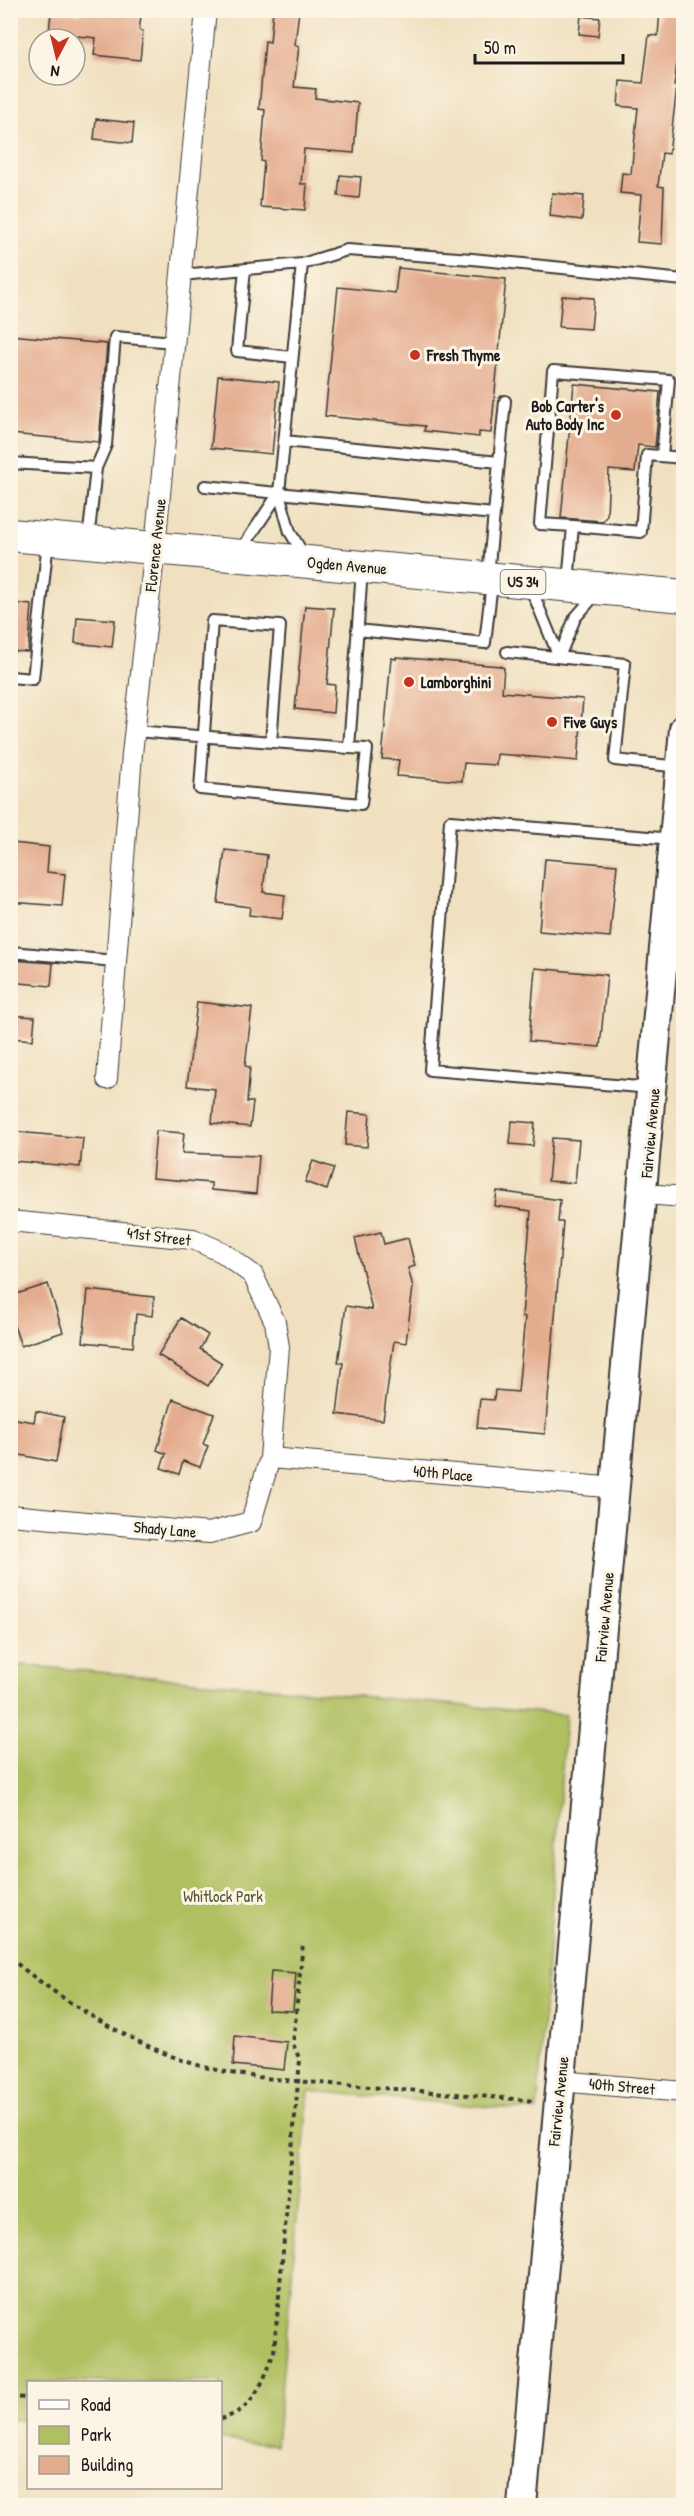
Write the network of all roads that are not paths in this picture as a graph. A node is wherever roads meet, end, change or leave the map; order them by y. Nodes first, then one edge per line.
1 (206, 10) edge
2 (302, 264) junction
3 (245, 269) junction
4 (181, 275) junction
5 (684, 280) edge
6 (174, 342) junction
7 (292, 357) junction
8 (505, 401) dead end
9 (284, 441) junction
10 (663, 456) junction
11 (684, 458) edge
12 (499, 462) junction
13 (10, 463) edge
14 (96, 468) junction
15 (205, 486) dead end
16 (279, 493) junction
17 (494, 514) junction
18 (573, 526) junction
19 (10, 535) edge
20 (48, 538) junction
21 (88, 541) junction
22 (155, 547) junction
23 (237, 555) junction
24 (308, 562) junction
25 (362, 567) junction
26 (490, 579) junction
27 (529, 583) junction
28 (568, 586) junction
29 (600, 589) junction
30 (684, 596) edge
31 (357, 630) junction
32 (507, 652) dead end
33 (559, 657) junction
34 (10, 677) edge
35 (684, 729) edge
36 (135, 731) junction
37 (203, 736) junction
38 (271, 742) junction
39 (349, 748) junction
40 (680, 767) junction
41 (679, 840) edge
42 (10, 952) edge
43 (116, 962) junction
44 (107, 1079) dead end
45 (654, 1088) junction
46 (645, 1194) junction
47 (684, 1197) edge
48 (10, 1221) edge
49 (270, 1458) junction
50 (616, 1488) junction
51 (10, 1515) edge
52 (560, 2081) junction
53 (684, 2092) edge
54 (522, 2505) edge

1 - 4 street, Florence Avenue
2 - 3 lane
2 - 5 lane
2 - 7 lane
3 - 4 lane
3 - 7 lane
4 - 6 street, Florence Avenue
6 - 14 lane
6 - 22 street, Florence Avenue
7 - 9 lane
8 - 12 lane
9 - 12 lane
9 - 16 lane
10 - 11 lane
10 - 18 lane
10 - 18 lane
12 - 17 lane
13 - 14 lane
14 - 21 lane
15 - 16 lane
16 - 17 lane
16 - 23 lane
16 - 24 lane
17 - 26 lane
18 - 28 lane
19 - 20 main road, Ogden Avenue / US 34
20 - 21 main road, Ogden Avenue / US 34
20 - 34 lane
21 - 22 main road, Ogden Avenue / US 34
22 - 23 main road, Ogden Avenue / US 34
22 - 36 street, Florence Avenue
23 - 24 main road, Ogden Avenue / US 34
24 - 25 main road, Ogden Avenue / US 34
25 - 26 main road, Ogden Avenue / US 34
25 - 31 lane
26 - 27 main road, Ogden Avenue / US 34
26 - 31 lane
27 - 28 main road, Ogden Avenue / US 34
27 - 33 lane
28 - 29 main road, Ogden Avenue / US 34
29 - 30 main road, Ogden Avenue / US 34
29 - 33 lane
31 - 39 lane
32 - 33 lane
33 - 40 lane
35 - 40 street, Fairview Avenue
36 - 37 lane
36 - 43 street, Florence Avenue
37 - 38 lane
37 - 38 lane
37 - 39 lane
38 - 39 lane
40 - 41 street, Fairview Avenue
41 - 45 street, Fairview Avenue
41 - 45 lane
42 - 43 lane
43 - 44 street, Florence Avenue
45 - 46 street, Fairview Avenue
46 - 47 street
46 - 50 street, Fairview Avenue
48 - 49 street, 41st Street
49 - 50 street, 40th Place
49 - 51 street, Shady Lane
50 - 52 street, Fairview Avenue
52 - 53 street, 40th Street
52 - 54 street, Fairview Avenue

